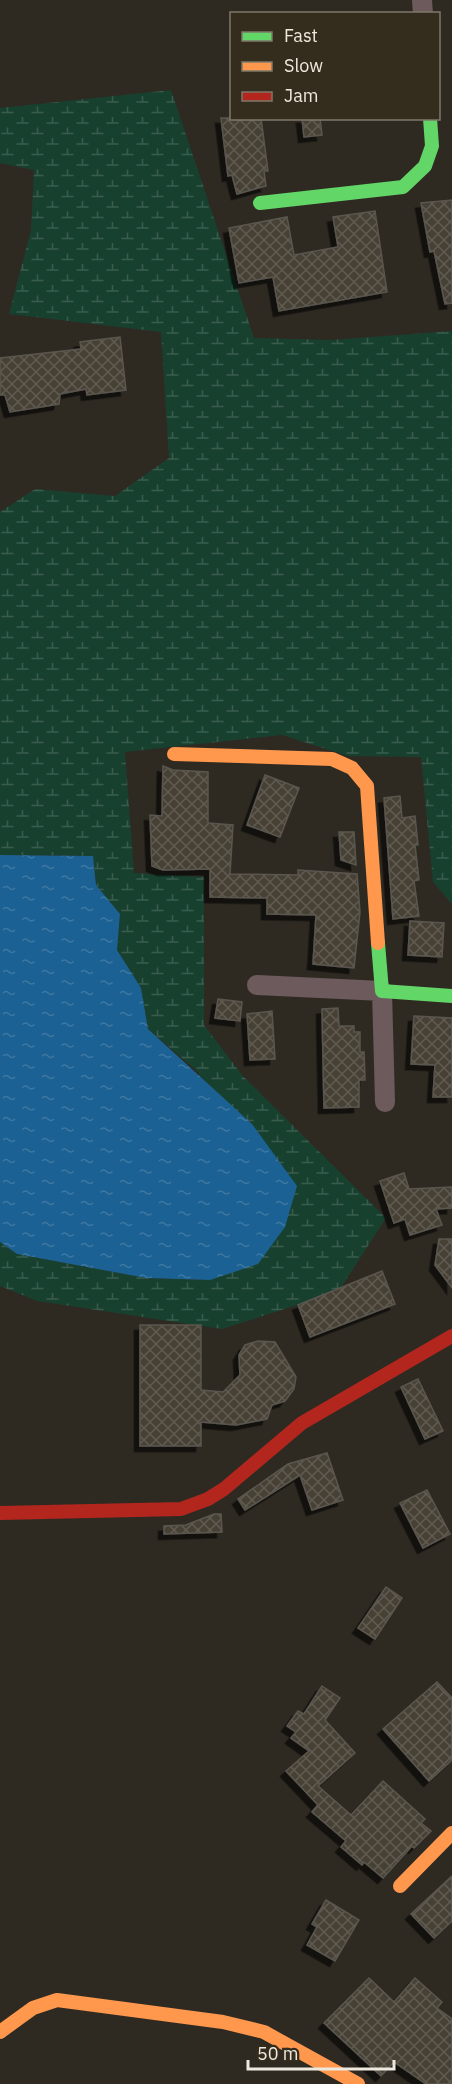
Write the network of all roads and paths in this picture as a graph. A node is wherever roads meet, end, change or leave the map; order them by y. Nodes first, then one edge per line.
1 (430, 120) edge
2 (260, 203) dead end
3 (174, 754) dead end
4 (257, 985) dead end
5 (382, 991) junction
6 (452, 996) edge
7 (385, 1102) dead end
8 (452, 1335) edge
9 (0, 1513) edge
10 (452, 1833) edge
11 (433, 1850) junction
12 (452, 1859) edge
13 (400, 1886) dead end
14 (0, 2032) edge
15 (358, 2084) edge

1 - 2 street
3 - 5 street
4 - 5 street
5 - 6 street
5 - 7 street
8 - 9 street
10 - 11 street
11 - 12 street
11 - 13 street
14 - 15 street

